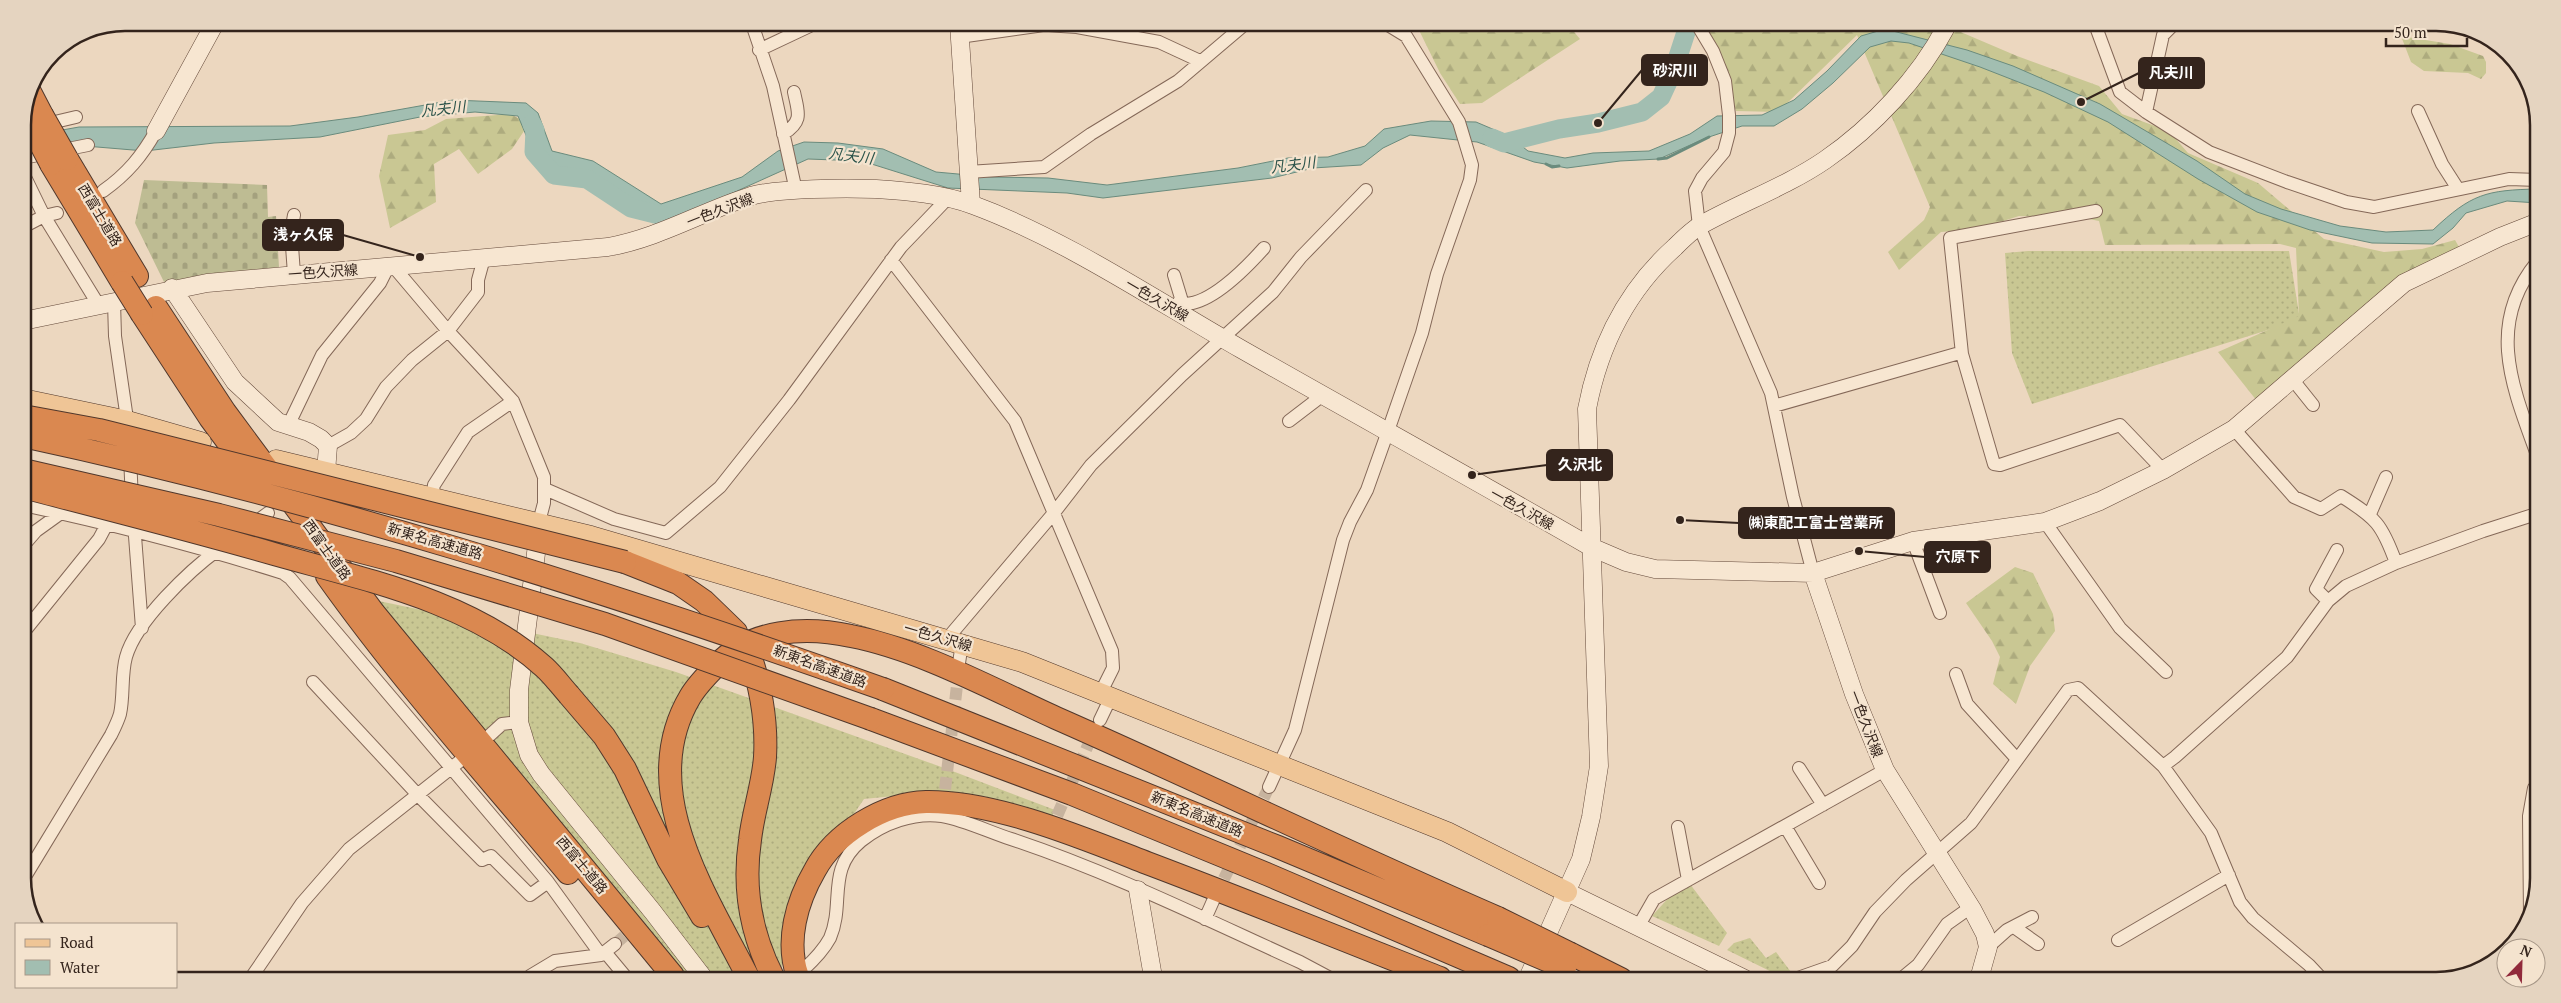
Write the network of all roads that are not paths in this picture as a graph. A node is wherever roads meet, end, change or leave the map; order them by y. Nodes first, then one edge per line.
1 (211, 31) edge
2 (754, 31) edge
3 (799, 31) edge
4 (959, 31) edge
5 (1099, 31) edge
6 (1237, 31) edge
7 (1406, 31) edge
8 (1701, 31) edge
9 (1944, 31) edge
10 (2097, 31) edge
11 (2167, 31) edge
12 (759, 50) junction
13 (1200, 61) junction
14 (794, 92) dead end
15 (2418, 111) dead end
16 (2146, 112) junction
17 (76, 117) dead end
18 (31, 120) edge
19 (31, 123) edge
20 (156, 131) joint
21 (784, 137) junction
22 (88, 145) dead end
23 (31, 156) edge
24 (968, 172) junction
25 (2530, 180) edge
26 (31, 185) edge
27 (2458, 189) junction
28 (1366, 190) dead end
29 (103, 191) dead end
30 (796, 191) junction
31 (947, 198) junction
32 (970, 198) junction
33 (2096, 211) dead end
34 (51, 214) junction
35 (294, 215) dead end
36 (31, 223) edge
37 (2530, 225) edge
38 (1699, 226) junction
39 (1264, 248) dead end
40 (484, 258) junction
41 (891, 260) junction
42 (390, 267) junction
43 (2530, 272) edge
44 (294, 274) junction
45 (1174, 275) dead end
46 (172, 288) junction
47 (118, 291) junction
48 (1177, 307) junction
49 (149, 310) junction
50 (31, 318) edge
51 (448, 331) junction
52 (1224, 339) junction
53 (1962, 354) junction
54 (2293, 380) junction
55 (1323, 395) junction
56 (31, 401) edge
57 (513, 401) junction
58 (2312, 405) dead end
59 (1774, 406) junction
60 (31, 418) edge
61 (128, 420) junction
62 (1289, 421) dead end
63 (288, 426) junction
64 (2234, 429) junction
65 (1388, 431) junction
66 (2530, 436) edge
67 (31, 438) edge
68 (201, 442) dead end
69 (328, 446) junction
70 (276, 460) dead end
71 (2163, 470) junction
72 (323, 471) junction
73 (31, 472) edge
74 (2386, 477) dead end
75 (31, 489) edge
76 (545, 489) junction
77 (294, 492) dead end
78 (432, 496) junction
79 (31, 507) edge
80 (268, 512) dead end
81 (61, 513) junction
82 (1053, 514) junction
83 (2370, 514) junction
84 (2530, 516) edge
85 (540, 522) junction
86 (2045, 522) junction
87 (107, 524) junction
88 (134, 530) junction
89 (31, 536) edge
90 (1913, 542) junction
91 (1590, 547) junction
92 (2336, 550) dead end
93 (215, 552) junction
94 (2396, 563) junction
95 (1813, 573) junction
96 (2328, 601) junction
97 (1940, 613) dead end
98 (31, 622) edge
99 (142, 628) junction
100 (736, 632) dead end
101 (956, 648) junction
102 (750, 656) dead end
103 (2166, 672) dead end
104 (1956, 674) dead end
105 (313, 682) dead end
106 (1106, 695) junction
107 (1100, 720) tunnel mouth
108 (519, 722) junction
109 (490, 735) dead end
110 (2016, 758) junction
111 (456, 765) junction
112 (1279, 766) junction
113 (2163, 766) junction
114 (1798, 768) dead end
115 (1885, 770) junction
116 (1269, 787) tunnel mouth
117 (418, 795) junction
118 (1822, 805) junction
119 (2530, 810) edge
120 (1785, 826) junction
121 (1678, 827) dead end
122 (1048, 836) tunnel mouth
123 (1042, 850) junction
124 (1936, 855) junction
125 (31, 867) edge
126 (2229, 875) junction
127 (1688, 880) junction
128 (548, 882) junction
129 (1819, 883) dead end
130 (2530, 886) edge
131 (1138, 890) junction
132 (1567, 892) junction
133 (1213, 901) tunnel mouth
134 (1971, 907) junction
135 (2032, 917) dead end
136 (1205, 919) junction
137 (1493, 927) junction
138 (1638, 927) junction
139 (2014, 927) junction
140 (2118, 940) dead end
141 (2038, 944) dead end
142 (1988, 946) junction
143 (607, 950) junction
144 (1568, 961) junction
145 (256, 972) edge
146 (536, 972) edge
147 (622, 972) edge
148 (650, 972) edge
149 (670, 972) edge
150 (698, 972) edge
151 (745, 972) edge
152 (746, 972) edge
153 (771, 972) edge
154 (800, 972) edge
155 (802, 972) edge
156 (1153, 972) edge
157 (1319, 972) edge
158 (1425, 972) edge
159 (1495, 972) edge
160 (1531, 972) edge
161 (1582, 972) edge
162 (1600, 972) edge
163 (1731, 972) edge
164 (1815, 972) edge
165 (1910, 972) edge
166 (1981, 972) edge
167 (2315, 972) edge

1 - 20 street
2 - 12 street
3 - 12 street
4 - 24 street
5 - 13 street
6 - 13 street
7 - 65 street
8 - 38 street
9 - 38 street
10 - 16 street
11 - 16 street
12 - 21 street
13 - 24 street
14 - 21 street
15 - 27 street
16 - 27 street
17 - 18 street
19 - 47 highway, 西富士道路, bridge
20 - 29 street
21 - 30 street
22 - 23 street
24 - 32 street
25 - 27 street
26 - 34 street
28 - 52 street
30 - 31 street, 一色久沢線
30 - 40 street, 一色久沢線
31 - 32 street, 一色久沢線
31 - 41 street
32 - 48 street, 一色久沢線
33 - 53 street
34 - 36 street
34 - 47 street
35 - 44 street
37 - 54 street
38 - 59 street
38 - 91 street
39 - 48 street
40 - 42 street, 一色久沢線
40 - 51 street
41 - 76 street
41 - 82 street
42 - 44 street, 一色久沢線
42 - 51 street
42 - 63 street
43 - 66 street
44 - 46 street, 一色久沢線
45 - 48 street
46 - 47 street, 一色久沢線
46 - 63 street
47 - 49 highway, 西富士道路
47 - 50 street, 一色久沢線
47 - 61 street
48 - 52 street, 一色久沢線
49 - 148 highway, 西富士道路
49 - 149 highway, 西富士道路
51 - 57 street
51 - 69 street
52 - 55 street, 一色久沢線
52 - 82 street
53 - 59 street
53 - 71 street
54 - 58 street
54 - 64 street
55 - 62 street
55 - 65 street, 一色久沢線
56 - 61 main road
57 - 76 street
57 - 78 street
59 - 95 street
60 - 100 highway, bridge
61 - 68 main road
61 - 88 street
63 - 69 street
64 - 71 street
64 - 83 street
65 - 91 street, 一色久沢線
65 - 112 street
67 - 137 highway, 新東名高速道路, bridge
69 - 72 street
70 - 72 main road, 一色久沢線
71 - 86 street
72 - 77 street
72 - 78 main road, 一色久沢線
73 - 159 highway, 新東名高速道路, bridge
74 - 83 street
75 - 151 highway, bridge
76 - 85 street
78 - 85 main road, 一色久沢線
79 - 81 street
80 - 93 street
81 - 87 street
81 - 89 street
82 - 101 street
82 - 106 street
83 - 94 street
84 - 94 street
85 - 101 main road, 一色久沢線
85 - 108 street
86 - 90 street
86 - 103 street
87 - 88 street
87 - 98 street
88 - 93 street
88 - 99 street
90 - 95 street
90 - 97 street
91 - 95 street, 一色久沢線
91 - 132 street
92 - 96 street
93 - 99 street
93 - 111 street
94 - 96 street
95 - 115 street, 一色久沢線
96 - 113 street
99 - 125 street
101 - 106 main road, 一色久沢線
102 - 153 highway
104 - 110 street
105 - 117 street
106 - 107 street
106 - 112 main road, 一色久沢線
108 - 109 street
108 - 150 street
110 - 113 street
110 - 124 street
111 - 117 street
111 - 128 street
112 - 116 street
112 - 132 main road, 一色久沢線
113 - 126 street
114 - 118 street
115 - 118 street
115 - 124 street, 一色久沢線
117 - 128 street
117 - 145 street
118 - 120 street
119 - 130 street
120 - 127 street
120 - 129 street
121 - 127 street
122 - 123 street
123 - 131 street
123 - 155 street
124 - 134 street, 一色久沢線
124 - 164 street
126 - 140 street
126 - 167 street
127 - 138 street
128 - 143 street
131 - 136 street
131 - 156 street
132 - 138 street
132 - 160 street
133 - 136 street
134 - 142 street, 一色久沢線
134 - 165 street
135 - 139 street
136 - 157 street
137 - 144 highway, 新東名高速道路, bridge
137 - 152 highway
138 - 163 street
139 - 141 street
139 - 142 street
142 - 166 street
143 - 146 street
143 - 147 street
144 - 161 highway, 新東名高速道路
144 - 162 highway
154 - 158 highway

